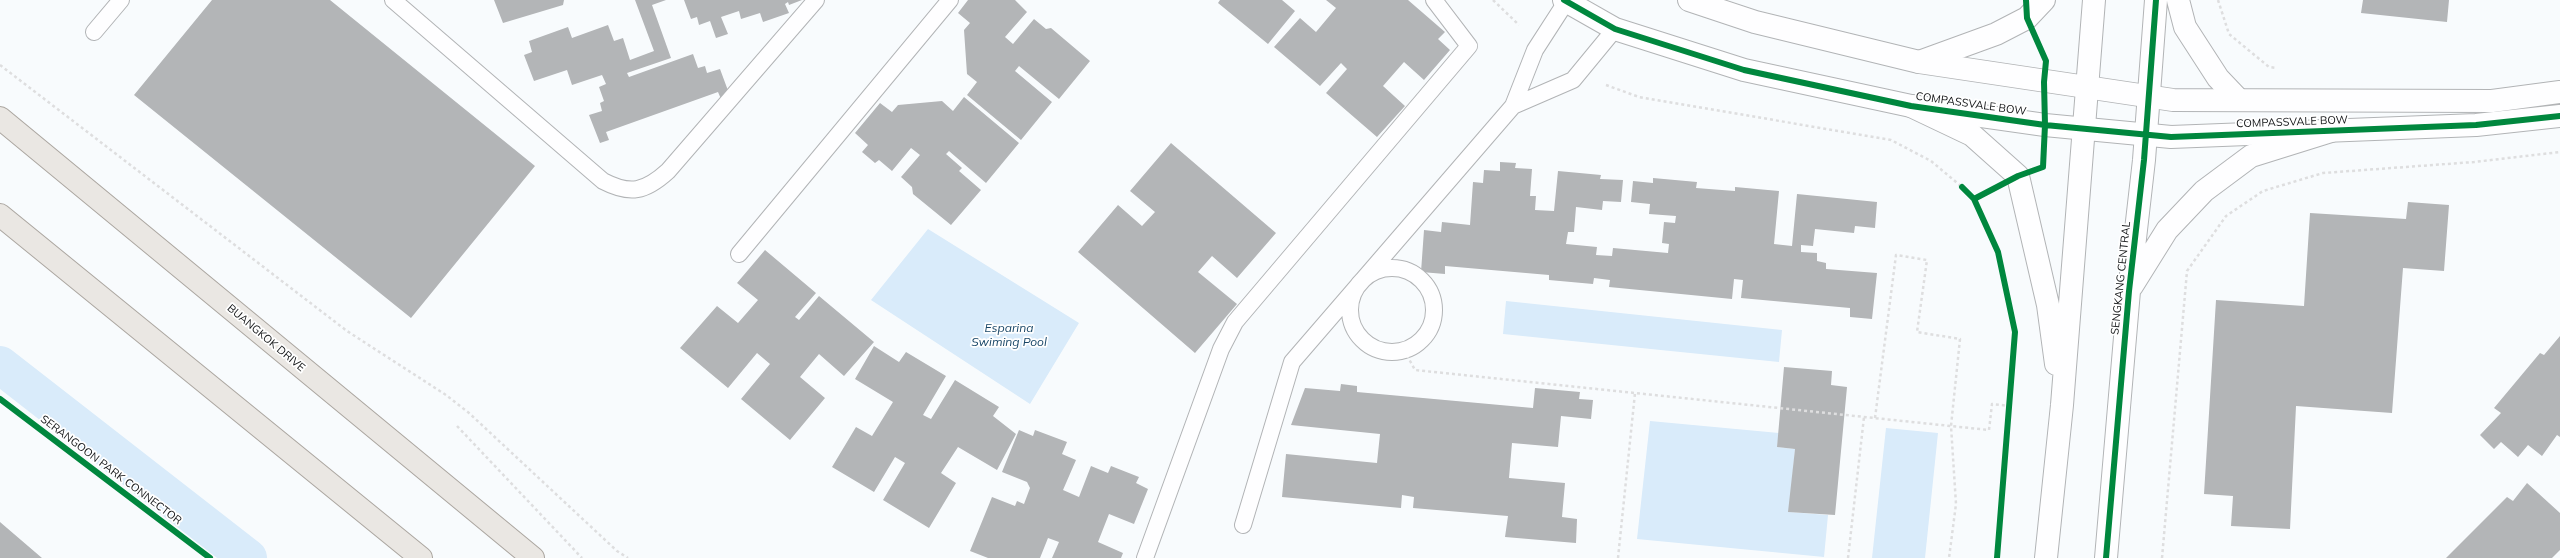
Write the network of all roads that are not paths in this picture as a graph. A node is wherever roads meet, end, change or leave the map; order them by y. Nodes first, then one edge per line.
1 (121, 0) edge
2 (392, 0) edge
3 (816, 0) edge
4 (950, 0) edge
5 (1434, 0) edge
6 (1689, 0) edge
7 (2044, 0) edge
8 (2094, 0) edge
9 (2156, 0) edge
10 (2178, 0) edge
11 (1565, 1) edge
12 (1615, 29) junction
13 (94, 32) dead end
14 (1919, 62) junction
15 (2088, 88) junction
16 (2560, 92) edge
17 (2148, 97) junction
18 (2238, 99) junction
19 (1512, 106) junction
20 (1911, 106) junction
21 (2560, 116) edge
22 (0, 118) edge
23 (2083, 129) junction
24 (2331, 131) junction
25 (2145, 135) junction
26 (0, 215) edge
27 (739, 254) dead end
28 (1361, 282) junction
29 (2129, 291) junction
30 (2062, 405) junction
31 (1243, 525) dead end
32 (421, 558) edge
33 (533, 558) edge
34 (1145, 558) edge
35 (2046, 558) edge
36 (2106, 558) edge

1 - 13 lane
2 - 3 lane
4 - 27 lane
5 - 34 lane
6 - 14 street, COMPASSVALE BOW
7 - 14 street
8 - 15 street
9 - 17 street, SENGKANG CENTRAL
10 - 18 street
11 - 12 street, COMPASSVALE BOW
11 - 19 lane
12 - 19 lane
12 - 20 street, COMPASSVALE BOW
14 - 15 street, COMPASSVALE BOW
15 - 17 street, COMPASSVALE BOW
15 - 23 street
16 - 18 street, COMPASSVALE BOW
17 - 18 street, COMPASSVALE BOW
17 - 25 street, SENGKANG CENTRAL
19 - 28 lane
20 - 23 street, COMPASSVALE BOW
20 - 30 street
21 - 24 street, COMPASSVALE BOW
22 - 33 main road, BUANGKOK DRIVE
23 - 25 street, COMPASSVALE BOW
23 - 30 street
24 - 25 street, COMPASSVALE BOW
24 - 29 street
25 - 29 street, SENGKANG CENTRAL
26 - 32 main road
28 - 28 lane
28 - 31 lane
29 - 36 street, SENGKANG CENTRAL
30 - 35 street

